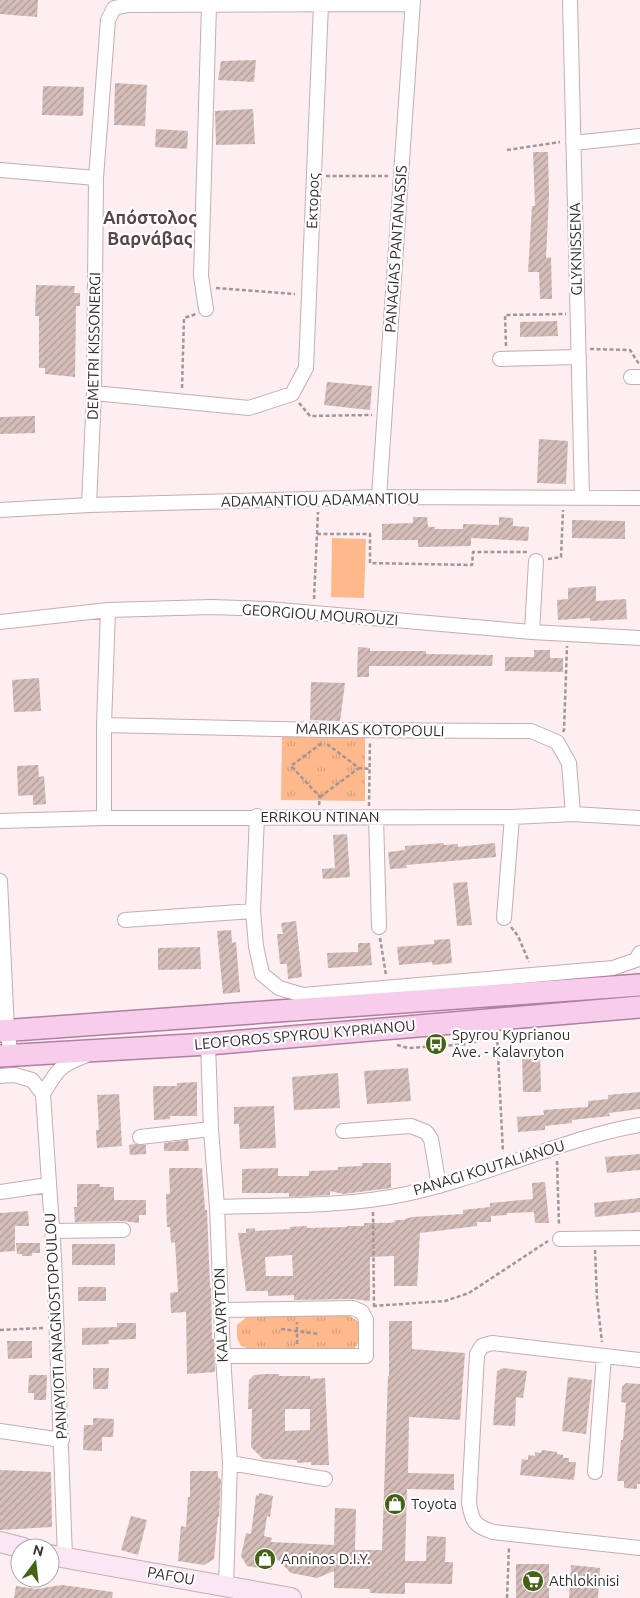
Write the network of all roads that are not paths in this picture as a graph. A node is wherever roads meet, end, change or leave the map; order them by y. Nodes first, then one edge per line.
1 (570, 0) edge
2 (413, 2) edge
3 (322, 4) junction
4 (209, 5) junction
5 (640, 136) edge
6 (574, 141) junction
7 (0, 170) edge
8 (96, 178) junction
9 (206, 310) road end
10 (578, 353) junction
11 (503, 359) road end
12 (94, 393) junction
13 (379, 497) junction
14 (582, 498) junction
15 (640, 498) edge
16 (90, 506) junction
17 (0, 510) edge
18 (536, 561) road end
19 (108, 610) junction
20 (0, 622) edge
21 (532, 632) junction
22 (640, 638) edge
23 (104, 725) junction
24 (573, 814) junction
25 (257, 816) junction
26 (372, 817) junction
27 (512, 817) junction
28 (104, 818) junction
29 (640, 818) edge
30 (0, 821) edge
31 (0, 881) edge
32 (253, 911) junction
33 (504, 918) road end
34 (125, 920) dead end
35 (378, 927) road end
36 (638, 956) edge
37 (640, 985) edge
38 (640, 1007) edge
39 (4, 1031) edge
40 (208, 1044) junction
41 (102, 1050) junction
42 (5, 1055) edge
43 (0, 1076) edge
44 (43, 1094) junction
45 (640, 1125) edge
46 (211, 1129) junction
47 (343, 1131) dead end
48 (140, 1137) dead end
49 (48, 1185) junction
50 (439, 1186) junction
51 (0, 1192) edge
52 (217, 1207) junction
53 (124, 1230) dead end
54 (52, 1231) junction
55 (640, 1238) edge
56 (560, 1239) road end
57 (221, 1310) junction
58 (223, 1356) junction
59 (604, 1358) junction
60 (640, 1360) edge
61 (0, 1431) edge
62 (62, 1440) junction
63 (230, 1463) junction
64 (595, 1472) dead end
65 (325, 1479) dead end
66 (59, 1538) edge
67 (640, 1548) edge
68 (60, 1556) edge
69 (226, 1586) junction
70 (291, 1598) edge

1 - 6 street, GLYKNISSENA
2 - 3 street
2 - 13 street, PANAGIAS PANTANASSIS
3 - 4 street
3 - 12 street, Εκτορος
4 - 8 street, DEMETRI KISSONERGI
4 - 9 street
5 - 6 street
6 - 10 street, GLYKNISSENA
7 - 8 street
8 - 12 street, DEMETRI KISSONERGI
10 - 11 street
10 - 14 street, GLYKNISSENA
12 - 16 street, DEMETRI KISSONERGI
13 - 14 street, ADAMANTIOU ADAMANTIOU
13 - 16 street, ADAMANTIOU ADAMANTIOU
14 - 15 street, ADAMANTIOU ADAMANTIOU
16 - 17 street, ADAMANTIOU ADAMANTIOU
18 - 21 street
19 - 20 street, GEORGIOU MOUROUZI
19 - 21 street, GEORGIOU MOUROUZI
19 - 23 street
21 - 22 street, GEORGIOU MOUROUZI
23 - 24 street, MARIKAS KOTOPOULI
23 - 28 street
24 - 27 street, ERRIKOU NTINAN
24 - 29 street, ERRIKOU NTINAN
25 - 26 street, ERRIKOU NTINAN
25 - 28 street, ERRIKOU NTINAN
25 - 32 street
26 - 27 street, ERRIKOU NTINAN
26 - 35 street
27 - 33 street
28 - 30 street, ERRIKOU NTINAN
31 - 39 street
32 - 34 street
32 - 36 street
37 - 39 main road, LEOFOROS SPYROU KYPRIANOU
38 - 40 main road, LEOFOROS SPYROU KYPRIANOU
39 - 42 street
40 - 41 main road, LEOFOROS SPYROU KYPRIANOU
40 - 46 street, KALAVRYTON
41 - 42 main road, LEOFOROS SPYROU KYPRIANOU
41 - 44 street
43 - 44 street
44 - 49 street, PANAYIOTI ANAGNOSTOPOULOU
45 - 50 street, PANAGI KOUTALIANOU
46 - 48 street
46 - 52 street, KALAVRYTON
47 - 50 street
49 - 51 street
49 - 54 street, PANAYIOTI ANAGNOSTOPOULOU
50 - 52 street, PANAGI KOUTALIANOU
52 - 57 street, KALAVRYTON
53 - 54 street
54 - 62 street, PANAYIOTI ANAGNOSTOPOULOU
55 - 56 street
57 - 58 street, KALAVRYTON
57 - 58 street
58 - 63 street, KALAVRYTON
59 - 60 street
59 - 64 street
59 - 67 street
61 - 62 street
62 - 66 street, PANAYIOTI ANAGNOSTOPOULOU
63 - 65 street
63 - 69 street, KALAVRYTON
68 - 69 main road, PAFOU
69 - 70 main road, PAFOU

